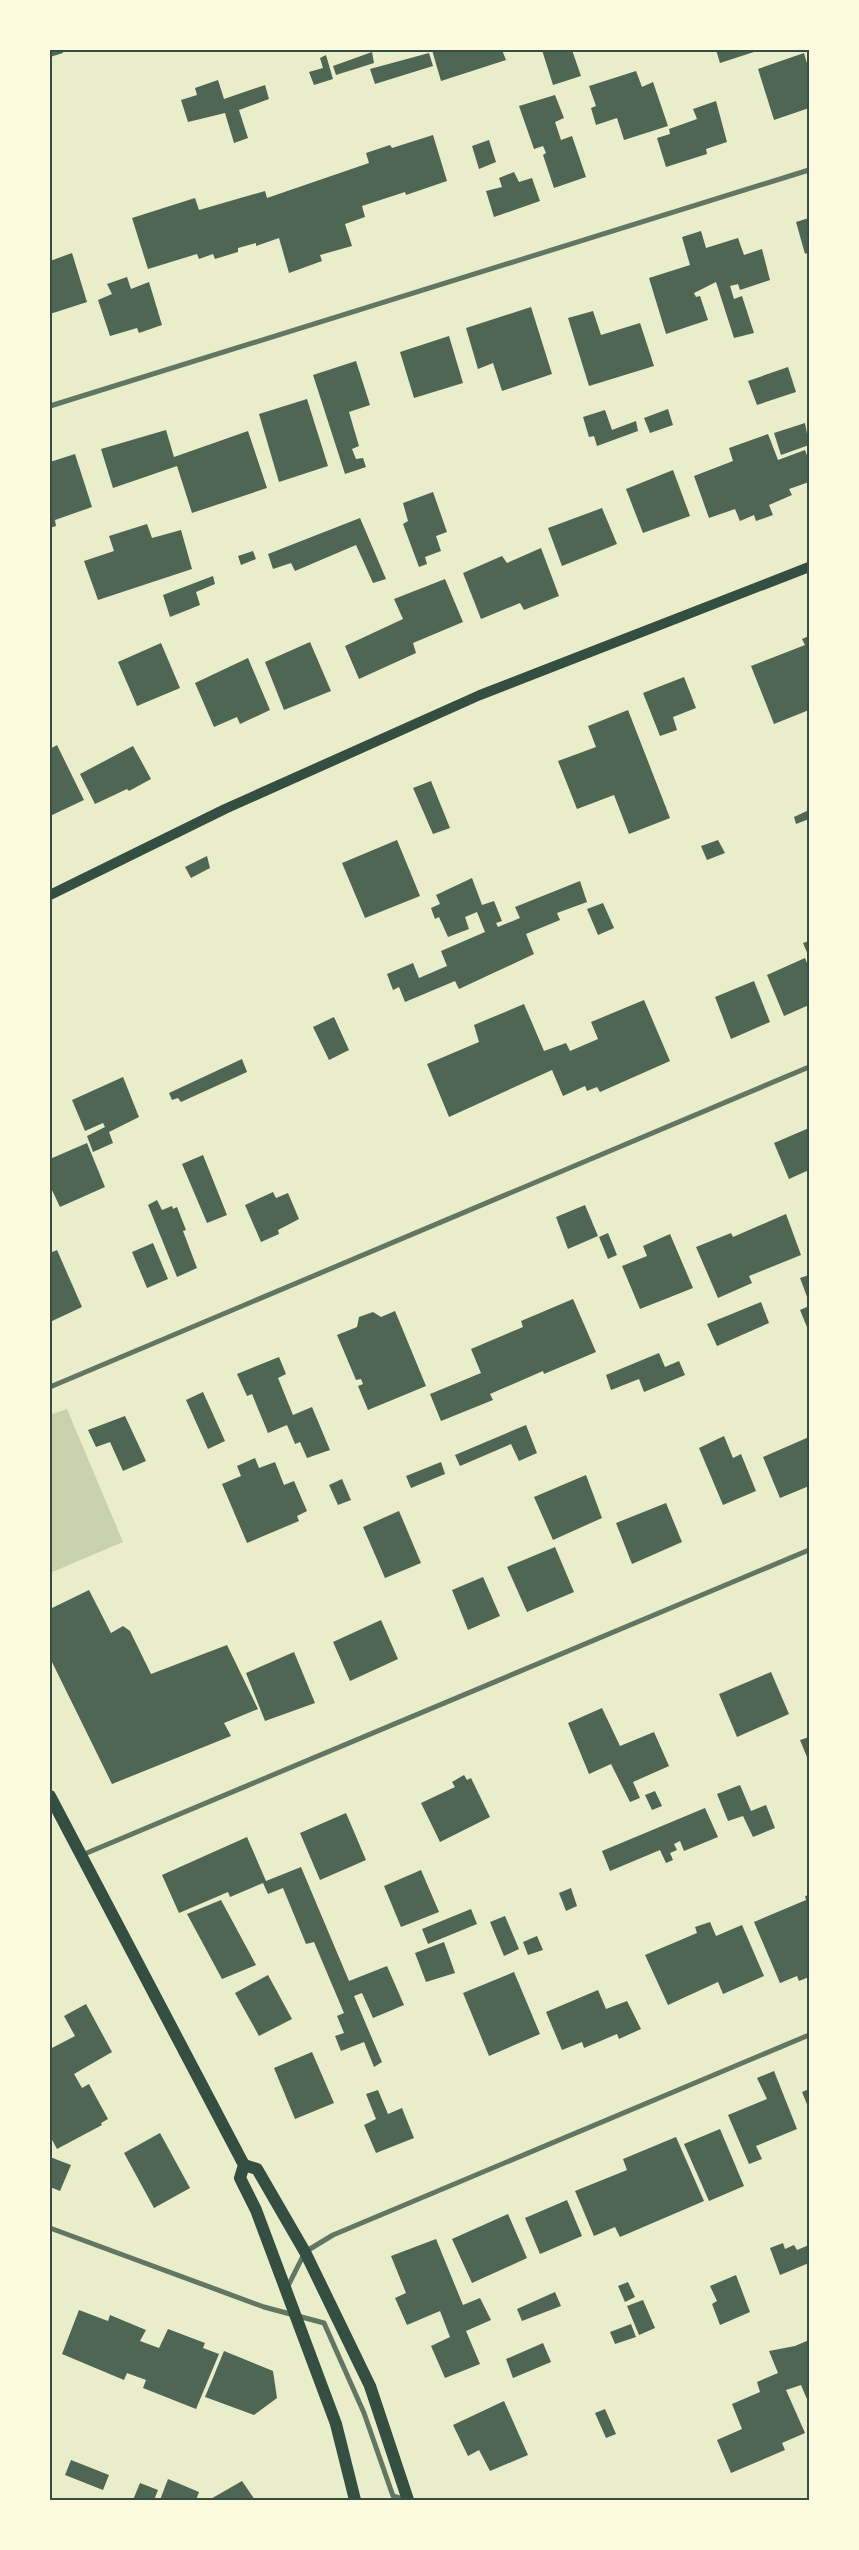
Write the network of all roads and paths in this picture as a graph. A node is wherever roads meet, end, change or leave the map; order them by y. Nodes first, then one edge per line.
1 (809, 170) edge
2 (50, 406) edge
3 (809, 567) edge
4 (50, 896) edge
5 (809, 1068) edge
6 (50, 1387) edge
7 (809, 1550) edge
8 (50, 1796) edge
9 (82, 1855) junction
10 (809, 2035) edge
11 (244, 2165) junction
12 (50, 2228) edge
13 (305, 2252) junction
14 (286, 2291) junction
15 (297, 2318) junction
16 (355, 2500) edge
17 (407, 2500) edge

1 - 2 street
3 - 4 main road
5 - 6 street
7 - 9 street
8 - 9 main road
9 - 11 main road
10 - 13 street
11 - 13 main road
11 - 14 main road
12 - 15 street
13 - 14 street
13 - 17 main road
14 - 15 main road
15 - 16 main road
15 - 17 street

